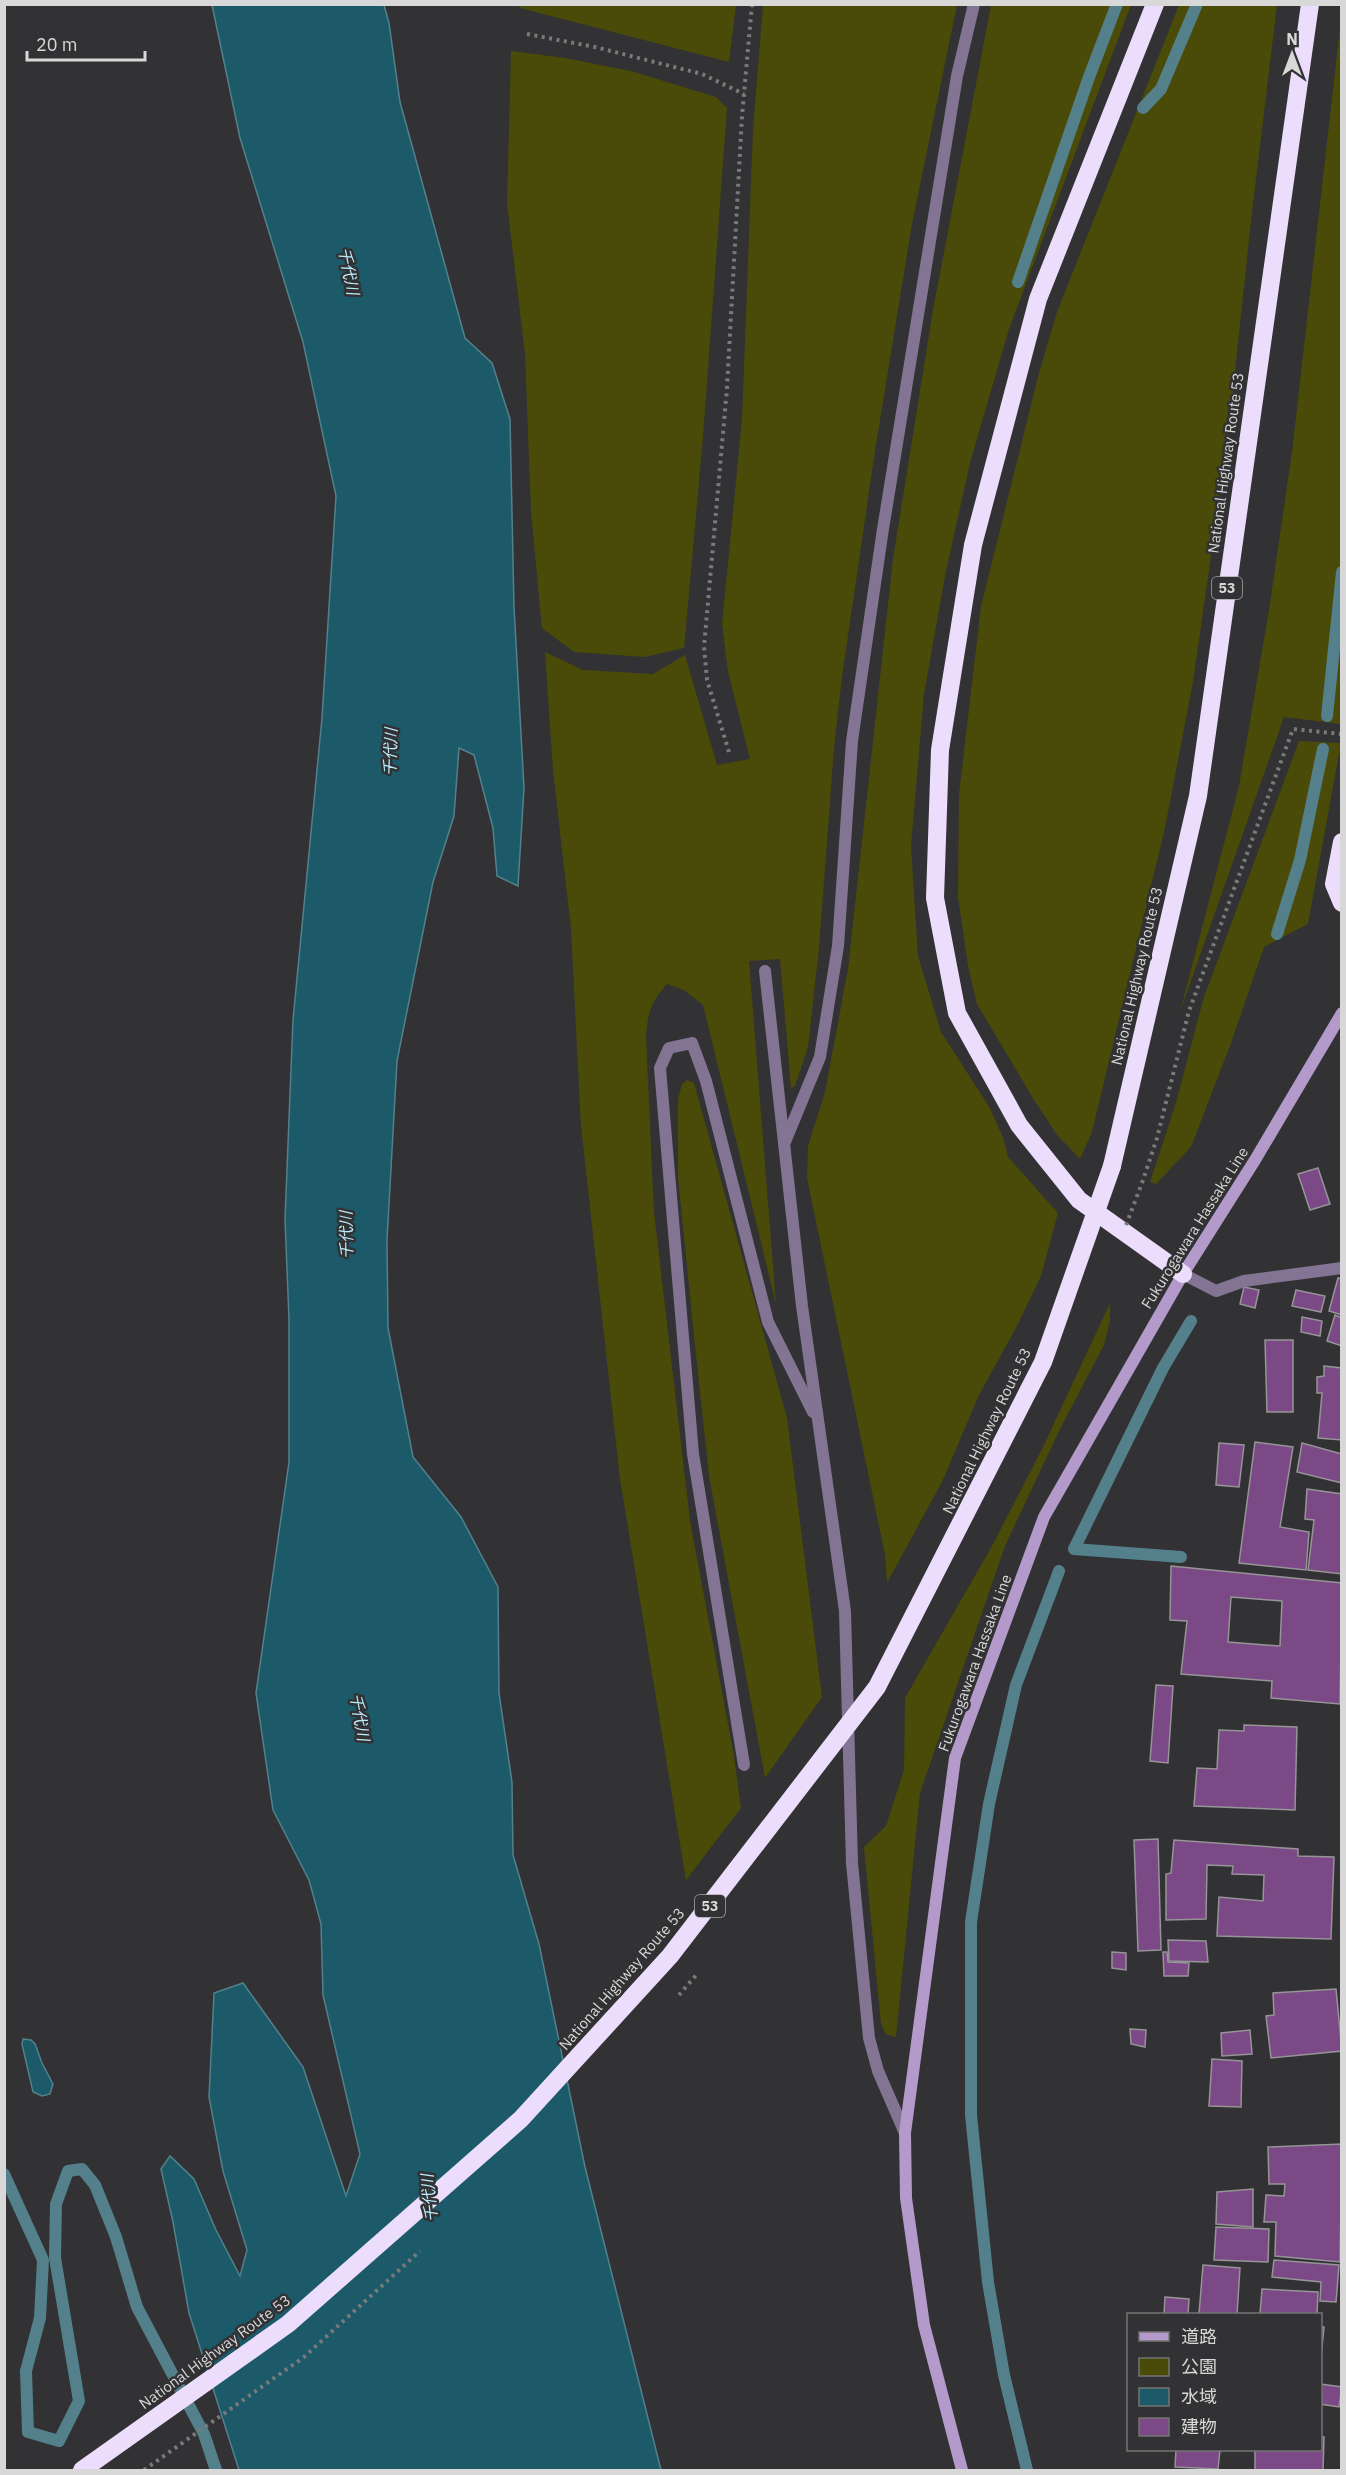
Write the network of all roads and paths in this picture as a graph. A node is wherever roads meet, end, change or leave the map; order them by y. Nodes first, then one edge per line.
1 (752, 4) edge
2 (974, 4) edge
3 (1155, 4) edge
4 (1310, 4) edge
5 (527, 34) dead end
6 (744, 94) junction
7 (1341, 734) edge
8 (729, 752) dead end
9 (1341, 842) edge
10 (1341, 903) edge
11 (765, 971) dead end
12 (1341, 1013) edge
13 (784, 1145) junction
14 (1142, 1183) dead end
15 (1341, 1268) edge
16 (1183, 1274) junction
17 (818, 1421) junction
18 (744, 1765) dead end
19 (905, 2133) junction
20 (82, 2470) edge
21 (962, 2470) edge

1 - 6 path
2 - 13 street
3 - 16 highway
4 - 20 highway, National Highway Route 53 / 53, bridge
5 - 6 path
6 - 8 path
7 - 14 path
9 - 10 highway
11 - 13 street
12 - 16 main road, Fukurogawara Hassaka Line
13 - 17 street
15 - 16 street
16 - 19 main road, Fukurogawara Hassaka Line
17 - 18 street
17 - 19 street
19 - 21 main road, Fukurogawara Hassaka Line

